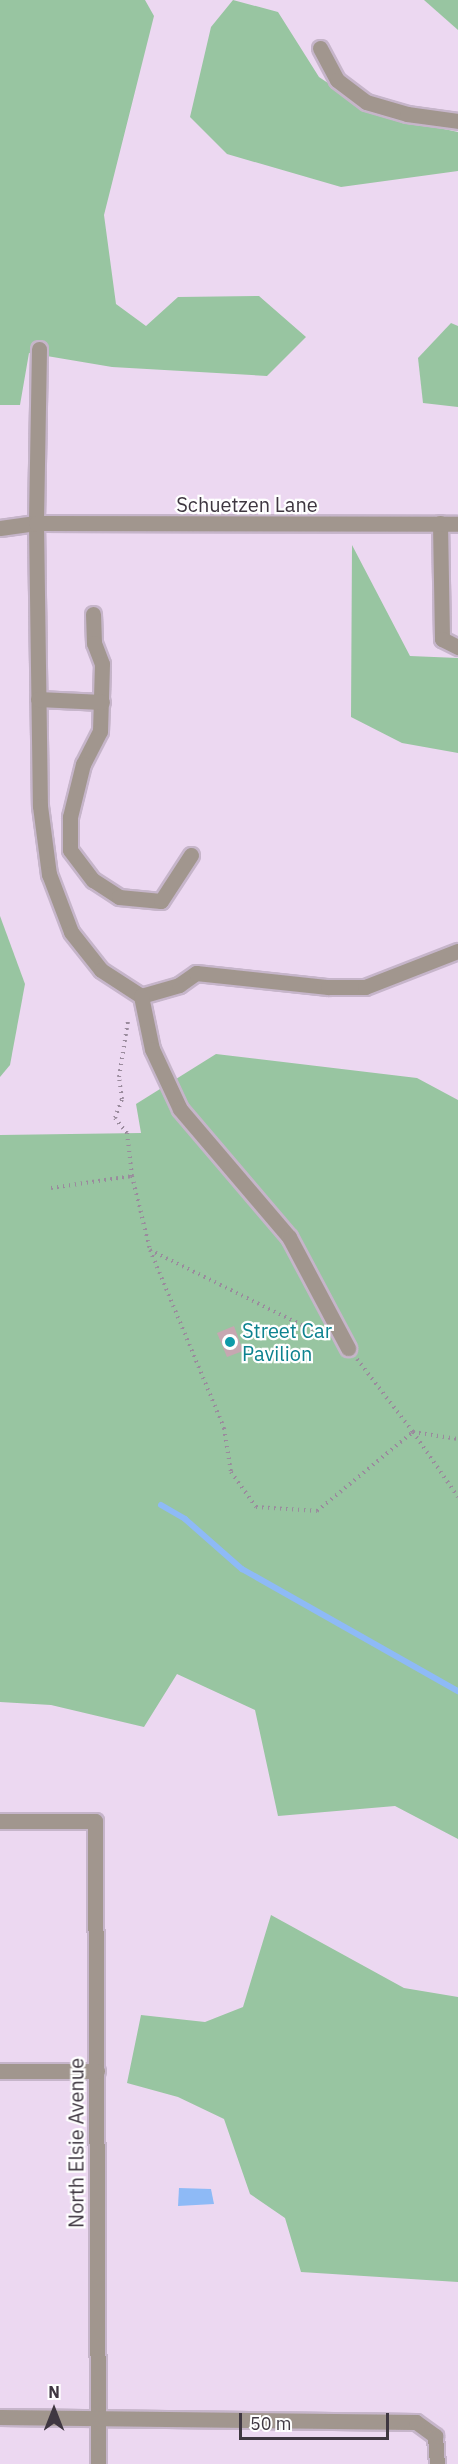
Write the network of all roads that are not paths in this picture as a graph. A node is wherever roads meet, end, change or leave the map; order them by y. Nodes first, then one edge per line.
1 (320, 48) dead end
2 (458, 121) edge
3 (39, 350) dead end
4 (36, 523) junction
5 (440, 523) junction
6 (458, 524) edge
7 (0, 528) edge
8 (93, 614) dead end
9 (458, 647) edge
10 (38, 699) junction
11 (102, 702) junction
12 (190, 855) dead end
13 (458, 951) edge
14 (137, 993) junction
15 (348, 1348) road end
16 (0, 1821) edge
17 (0, 2071) edge
18 (97, 2071) junction
19 (99, 2416) junction
20 (0, 2417) edge
21 (98, 2464) edge
22 (437, 2464) edge

1 - 2 street
3 - 4 street
4 - 5 street, Schuetzen Lane
4 - 7 street, Schuetzen Lane
4 - 10 street
5 - 6 street, Schuetzen Lane
5 - 9 street
8 - 11 street
10 - 11 street
10 - 14 street
11 - 12 street
13 - 14 street
14 - 15 street
16 - 18 street, North Elsie Avenue
17 - 18 street
18 - 19 street, North Elsie Avenue
19 - 20 street
19 - 21 street, North Elsie Avenue
19 - 22 street

